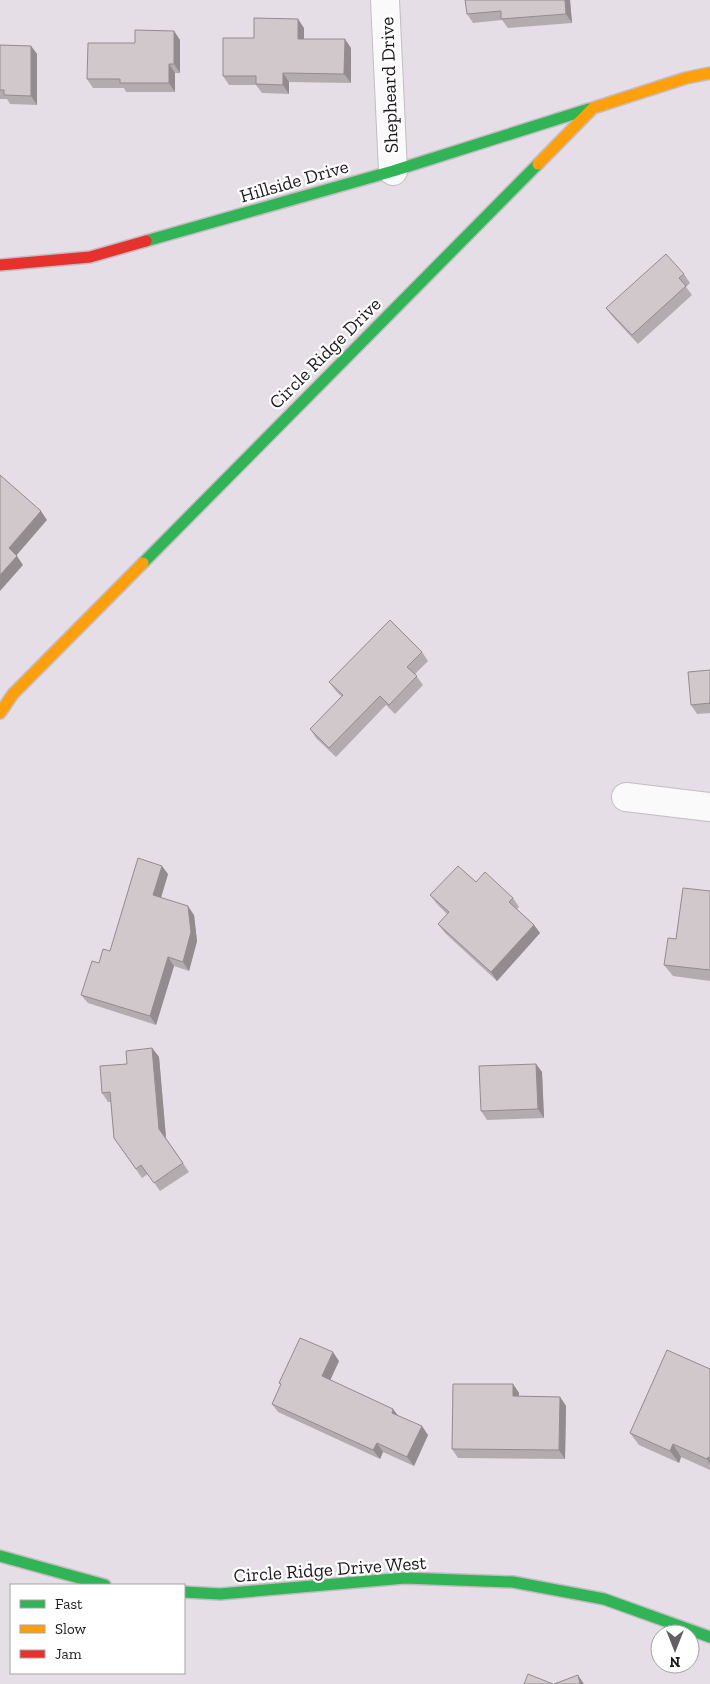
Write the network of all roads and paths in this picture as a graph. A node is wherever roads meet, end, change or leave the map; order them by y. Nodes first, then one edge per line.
1 (386, 0) edge
2 (710, 73) edge
3 (593, 108) junction
4 (393, 171) junction
5 (0, 265) edge
6 (0, 713) edge
7 (626, 797) dead end
8 (710, 808) edge
9 (0, 1556) edge
10 (102, 1584) edge
11 (185, 1592) edge
12 (710, 1637) edge

1 - 4 street, Shepheard Drive
2 - 3 street, Circle Ridge Drive
3 - 4 street, Hillside Drive
3 - 6 street, Circle Ridge Drive
4 - 5 street, Hillside Drive
7 - 8 street
9 - 10 street
11 - 12 street, Circle Ridge Drive West

